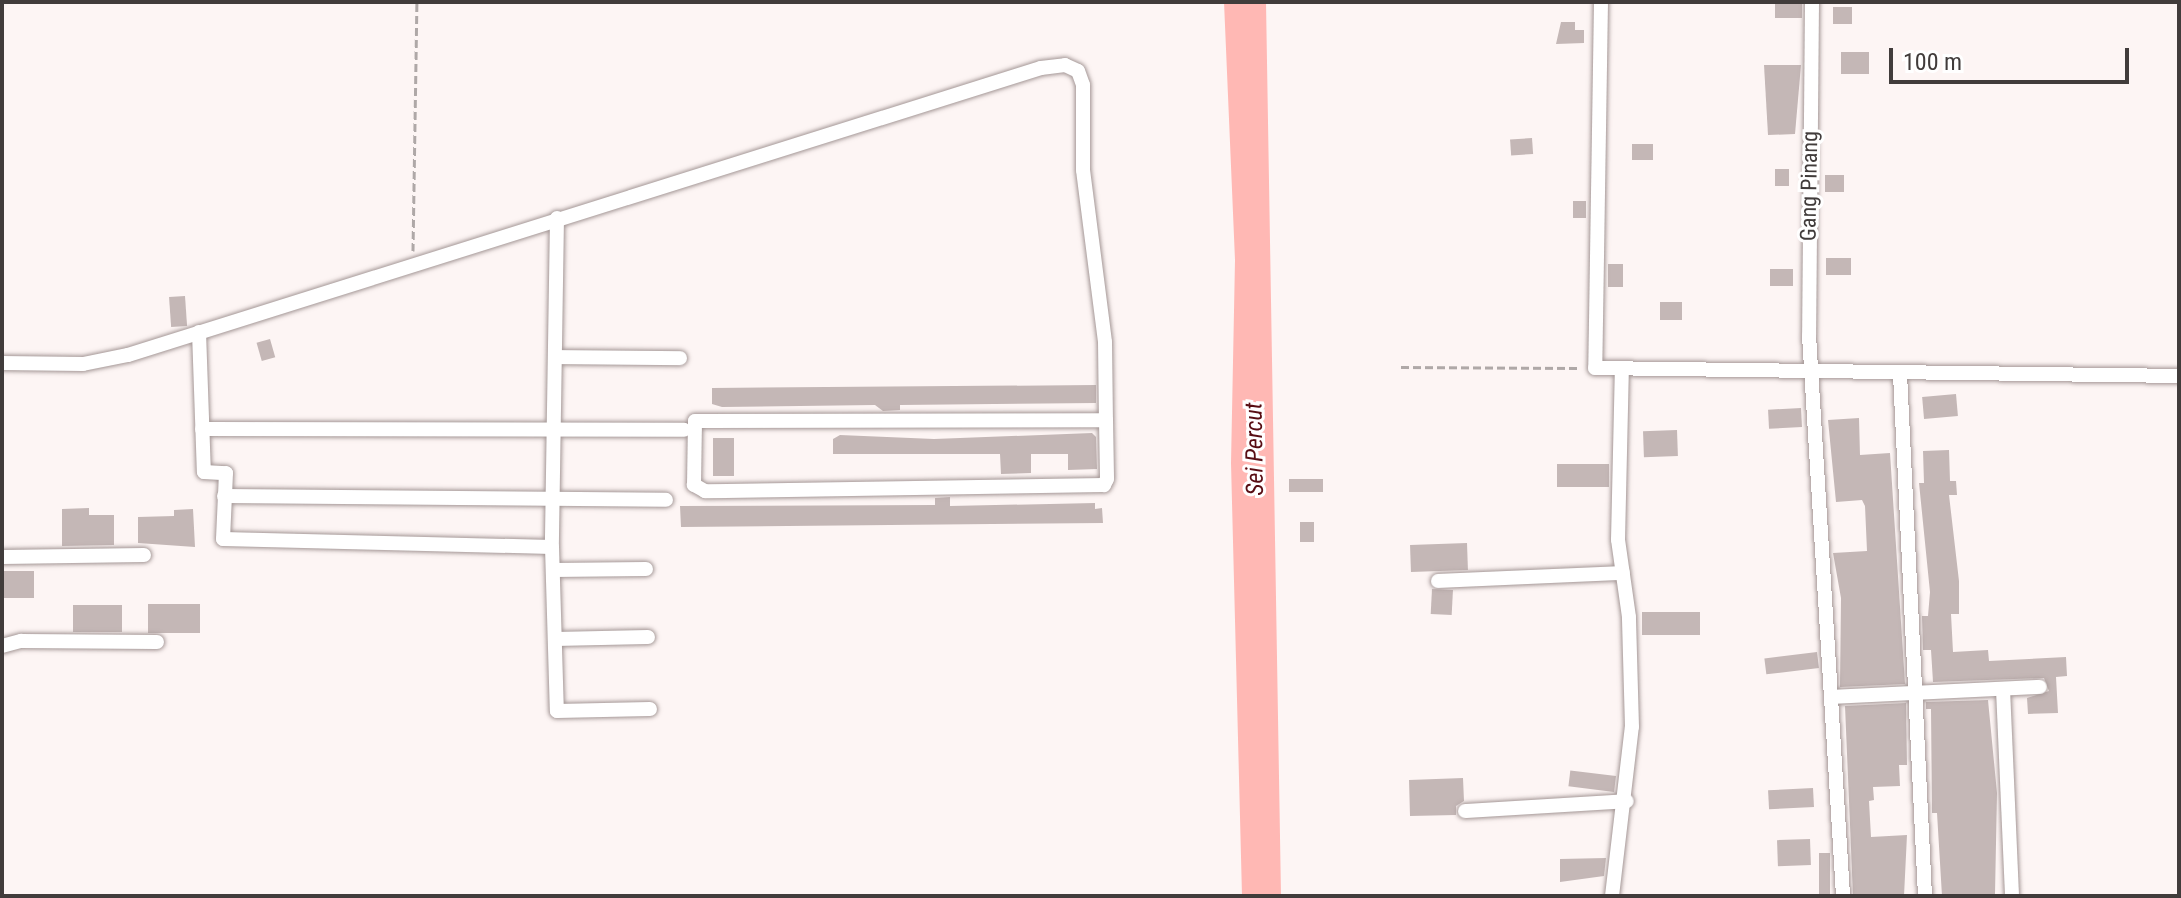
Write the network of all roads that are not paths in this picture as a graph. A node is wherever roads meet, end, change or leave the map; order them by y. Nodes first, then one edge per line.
1 (1601, 2) edge
2 (1812, 2) edge
3 (557, 218) junction
4 (199, 332) junction
5 (555, 357) junction
6 (680, 358) dead end
7 (2, 363) edge
8 (1622, 370) junction
9 (1812, 371) junction
10 (1900, 374) junction
11 (2179, 376) edge
12 (1106, 420) junction
13 (202, 429) junction
14 (554, 429) junction
15 (684, 430) dead end
16 (224, 496) junction
17 (553, 499) junction
18 (666, 500) dead end
19 (552, 547) junction
20 (144, 555) dead end
21 (2, 557) edge
22 (646, 569) dead end
23 (553, 570) junction
24 (1623, 573) junction
25 (1438, 581) dead end
26 (648, 637) dead end
27 (555, 639) junction
28 (157, 642) dead end
29 (2, 646) edge
30 (2040, 687) dead end
31 (2003, 689) junction
32 (1915, 692) junction
33 (1832, 697) junction
34 (650, 709) dead end
35 (1627, 801) junction
36 (1465, 811) dead end
37 (1612, 896) edge
38 (1843, 896) edge
39 (1925, 896) edge
40 (2012, 896) edge

1 - 8 street
2 - 9 street, Gang Pinang
3 - 4 street
3 - 5 street
3 - 12 street
4 - 7 street
4 - 13 street
5 - 6 street
5 - 14 street
8 - 9 street
8 - 24 street
9 - 10 street
9 - 33 street, Gang Pinang
10 - 11 street
10 - 32 street
12 - 12 street
13 - 14 street
13 - 16 street
14 - 15 street
14 - 17 street
16 - 17 street
16 - 19 street
17 - 18 street
17 - 19 street
19 - 23 street
20 - 21 street
22 - 23 street
23 - 27 street
24 - 25 street
24 - 35 street
26 - 27 street
27 - 34 street
28 - 29 street
30 - 31 street
31 - 32 street
31 - 40 street
32 - 33 street
32 - 39 street
33 - 38 street, Gang Pinang
35 - 36 street
35 - 37 street

